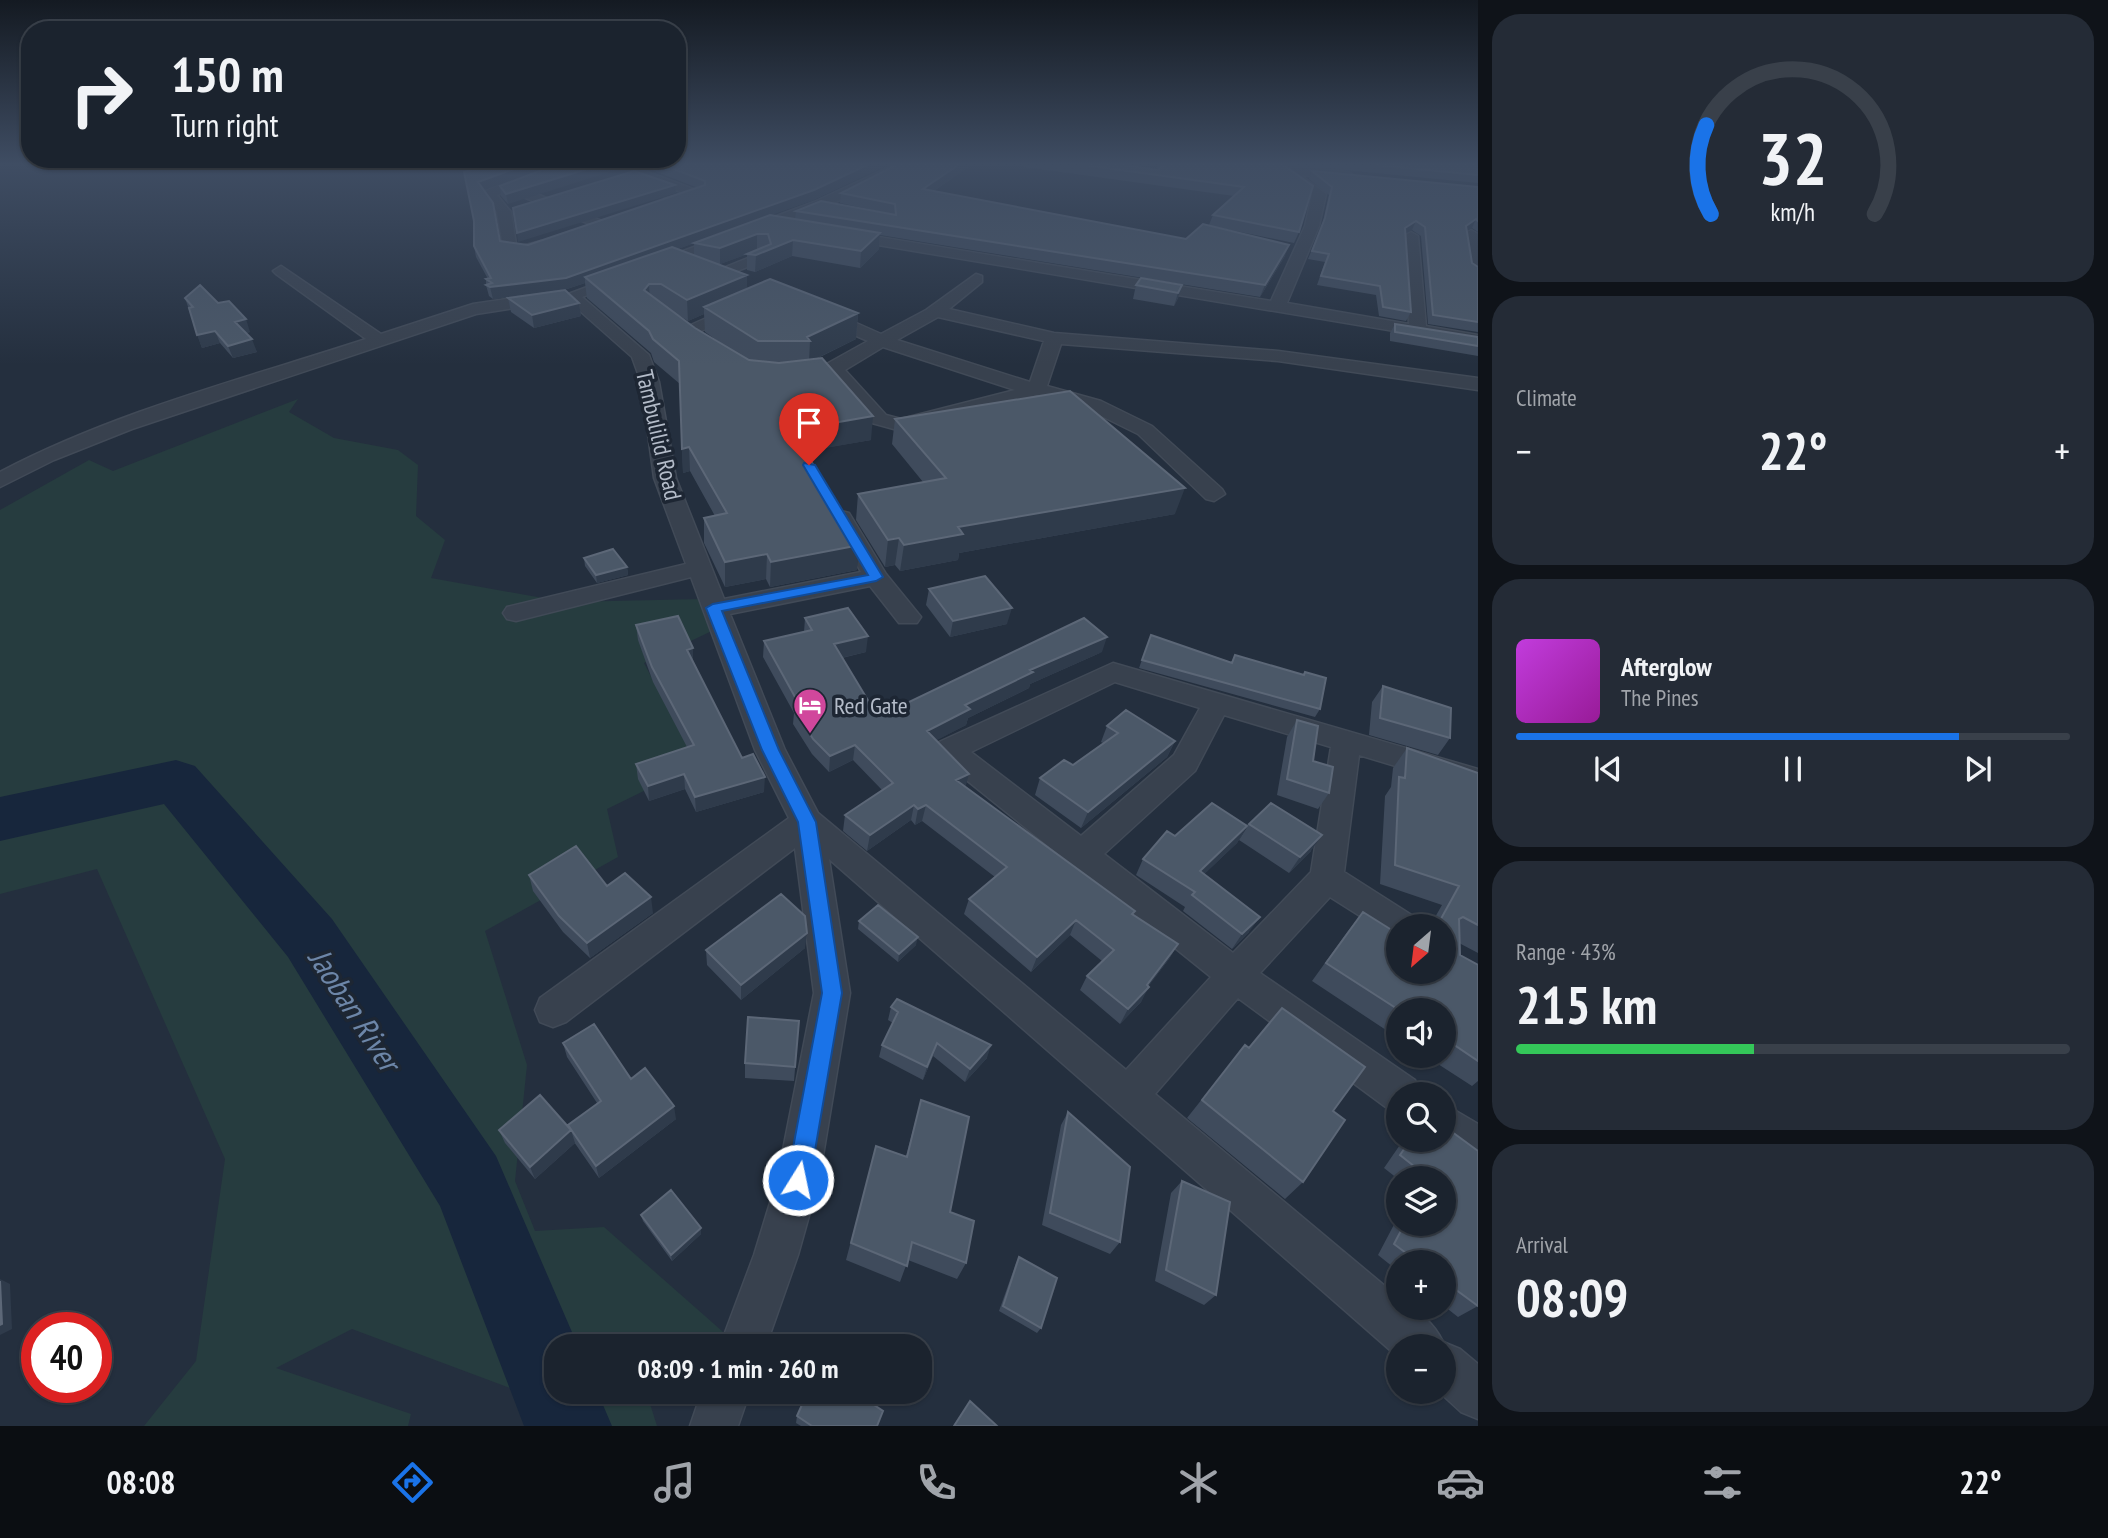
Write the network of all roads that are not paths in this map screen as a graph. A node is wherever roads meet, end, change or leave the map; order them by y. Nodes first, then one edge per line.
1 (507, 232) edge
2 (581, 232) edge
3 (743, 232) edge
4 (818, 232) edge
5 (1308, 232) edge
6 (577, 233) edge
7 (1471, 234) edge
8 (1411, 236) edge
9 (551, 241) edge
10 (764, 256) edge
11 (671, 258) junction
12 (281, 271) dead end
13 (1478, 271) edge
14 (714, 275) junction
15 (976, 279) dead end
16 (736, 284) edge
17 (570, 296) junction
18 (756, 301) edge
19 (1277, 307) junction
20 (805, 309) edge
21 (938, 312) junction
22 (666, 318) edge
23 (1418, 330) junction
24 (684, 332) junction
25 (1054, 338) junction
26 (881, 340) junction
27 (1478, 340) edge
28 (380, 341) junction
29 (707, 346) edge
30 (834, 368) junction
31 (777, 375) edge
32 (1478, 384) edge
33 (1036, 390) junction
34 (0, 481) edge
35 (1214, 494) dead end
36 (829, 499) edge
37 (698, 568) junction
38 (876, 577) junction
39 (713, 608) junction
40 (516, 613) dead end
41 (908, 617) dead end
42 (1217, 702) junction
43 (1346, 742) junction
44 (1478, 780) edge
45 (807, 822) junction
46 (1082, 854) junction
47 (1327, 878) junction
48 (1386, 916) edge
49 (1235, 975) junction
50 (552, 1010) dead end
51 (1386, 1083) edge
52 (1128, 1096) junction
53 (1456, 1133) edge
54 (1478, 1149) edge
55 (747, 1334) edge
56 (1407, 1334) edge
57 (1456, 1376) edge
58 (1478, 1395) edge
59 (722, 1404) edge
60 (714, 1426) edge

1 - 9 street
2 - 6 street
3 - 11 street
4 - 19 street
5 - 19 street
7 - 13 street
8 - 23 street
10 - 14 street
11 - 14 street
11 - 17 street
12 - 28 street
14 - 16 street
15 - 21 street
17 - 28 street
17 - 37 street, Tambulilid Road
18 - 24 street
19 - 23 street
20 - 26 street
21 - 25 street
21 - 26 street
22 - 24 street
23 - 27 street
24 - 29 street
25 - 32 street
25 - 33 street
26 - 30 street
26 - 33 street
28 - 34 street
30 - 31 street
30 - 33 street
33 - 35 street
36 - 38 street
37 - 39 street, Tambulilid Road
37 - 40 street
38 - 39 street
38 - 41 street
39 - 45 street, Tambulilid Road
42 - 43 street
42 - 46 street
42 - 46 street
43 - 44 street
43 - 47 street
45 - 50 street
45 - 52 street
45 - 55 street, Tambulilid Road
46 - 49 street
47 - 48 street
47 - 49 street
49 - 51 street
49 - 52 street
52 - 56 street
53 - 54 street
57 - 58 street
59 - 60 street

